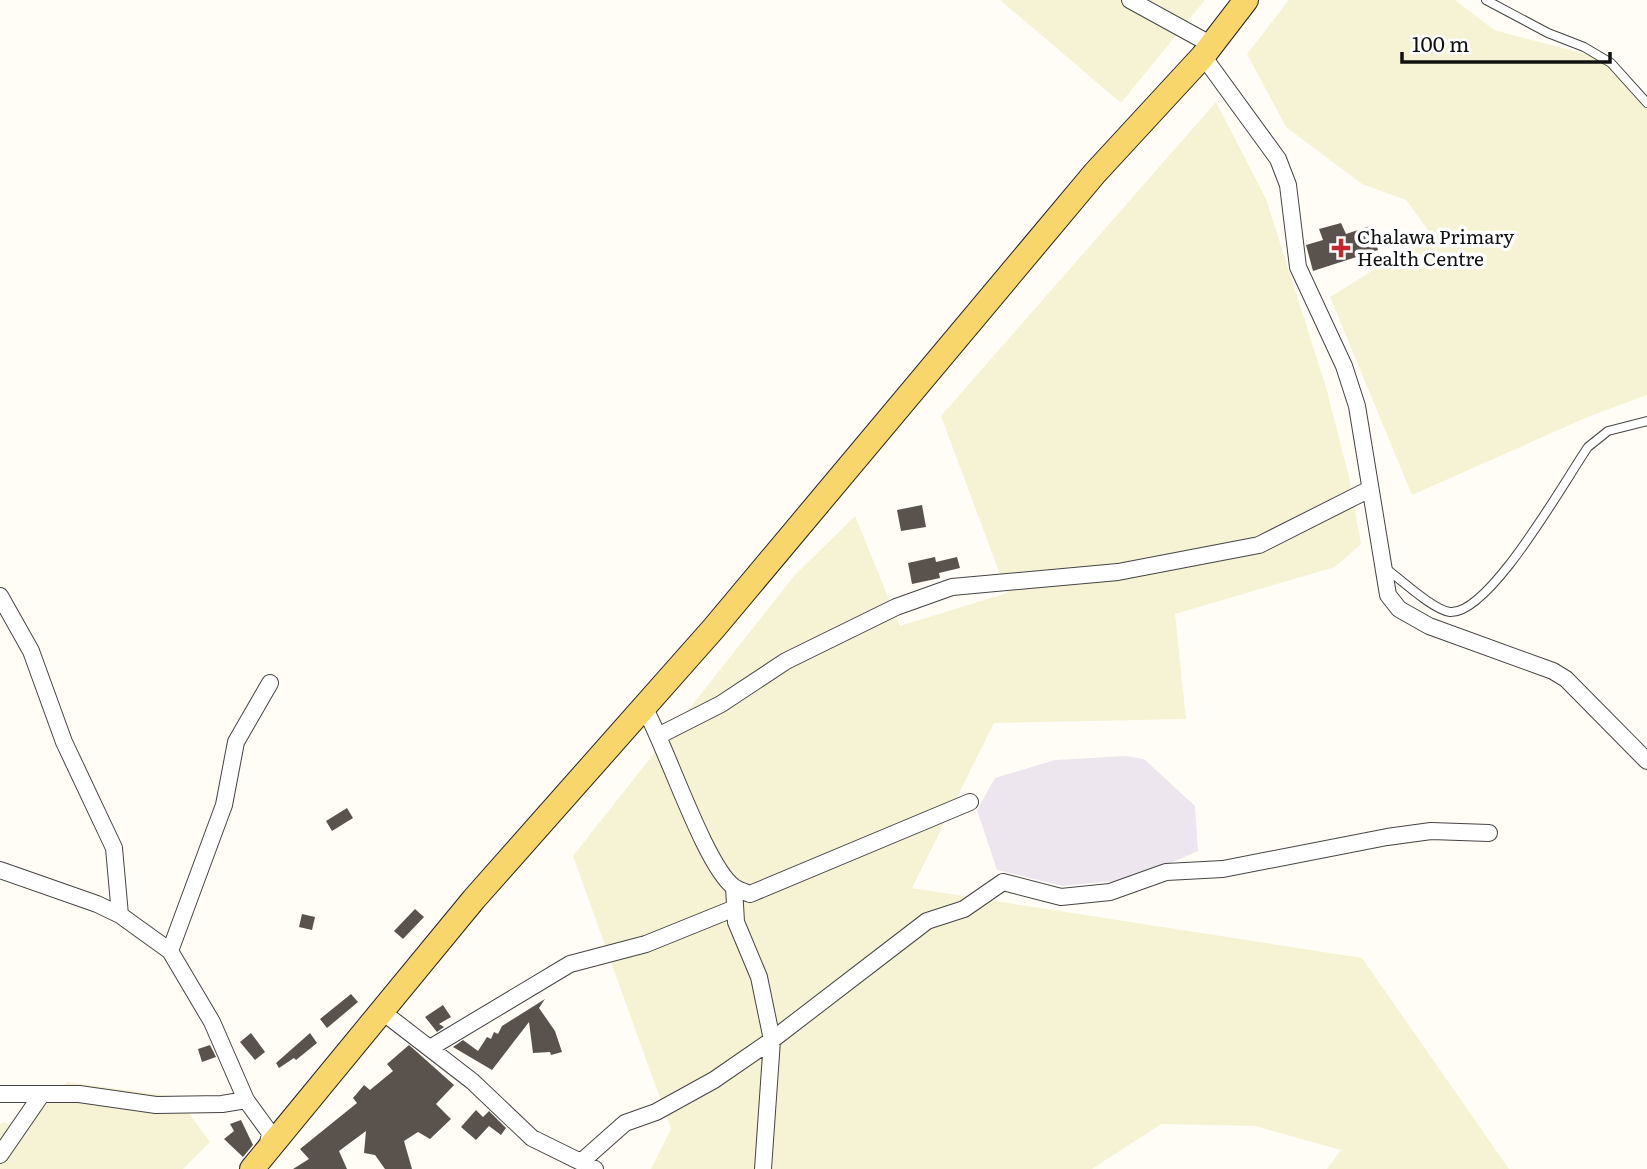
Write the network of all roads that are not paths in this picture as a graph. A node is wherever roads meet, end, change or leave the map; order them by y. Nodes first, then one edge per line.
1 (1129, 0) edge
2 (1246, 0) edge
3 (1486, 0) edge
4 (1208, 50) junction
5 (1647, 103) edge
6 (1647, 421) edge
7 (1370, 489) junction
8 (1382, 565) junction
9 (0, 596) edge
10 (270, 683) dead end
11 (644, 706) junction
12 (660, 735) junction
13 (1647, 761) edge
14 (970, 802) dead end
15 (1489, 833) dead end
16 (0, 870) edge
17 (734, 887) junction
18 (735, 908) junction
19 (120, 915) junction
20 (170, 951) junction
21 (380, 1010) junction
22 (772, 1040) junction
23 (430, 1048) junction
24 (0, 1094) edge
25 (42, 1094) junction
26 (246, 1100) junction
27 (0, 1155) edge
28 (258, 1163) edge
29 (588, 1166) edge
30 (763, 1169) edge

1 - 4 street
2 - 4 main road
3 - 5 lane
4 - 7 street
4 - 11 main road
6 - 8 lane
7 - 8 street
7 - 12 street
8 - 13 street
9 - 19 street
10 - 20 street
11 - 12 street
11 - 21 main road
12 - 17 street
14 - 17 street
15 - 22 street
16 - 19 street
17 - 18 street
18 - 22 street
18 - 23 street
19 - 20 street
20 - 26 street
21 - 23 street
21 - 28 main road
22 - 29 street
22 - 30 street
23 - 29 street
24 - 25 street
25 - 26 street
25 - 27 street
26 - 28 street

